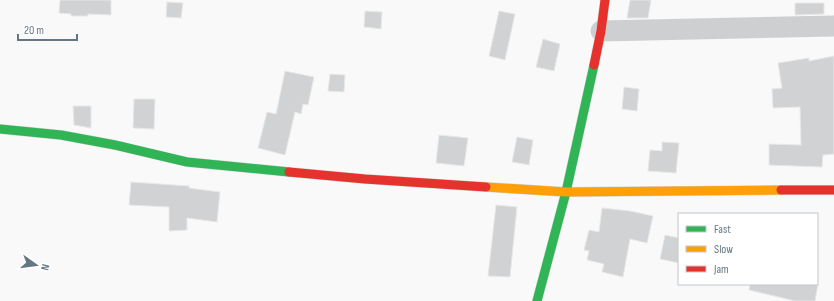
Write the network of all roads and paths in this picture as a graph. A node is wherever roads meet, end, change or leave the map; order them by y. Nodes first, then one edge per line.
1 (605, 0) edge
2 (834, 26) edge
3 (601, 31) junction
4 (0, 129) edge
5 (834, 190) edge
6 (566, 192) junction
7 (537, 301) edge

1 - 3 street
2 - 3 street
3 - 6 street
4 - 6 street
5 - 6 street
6 - 7 street

